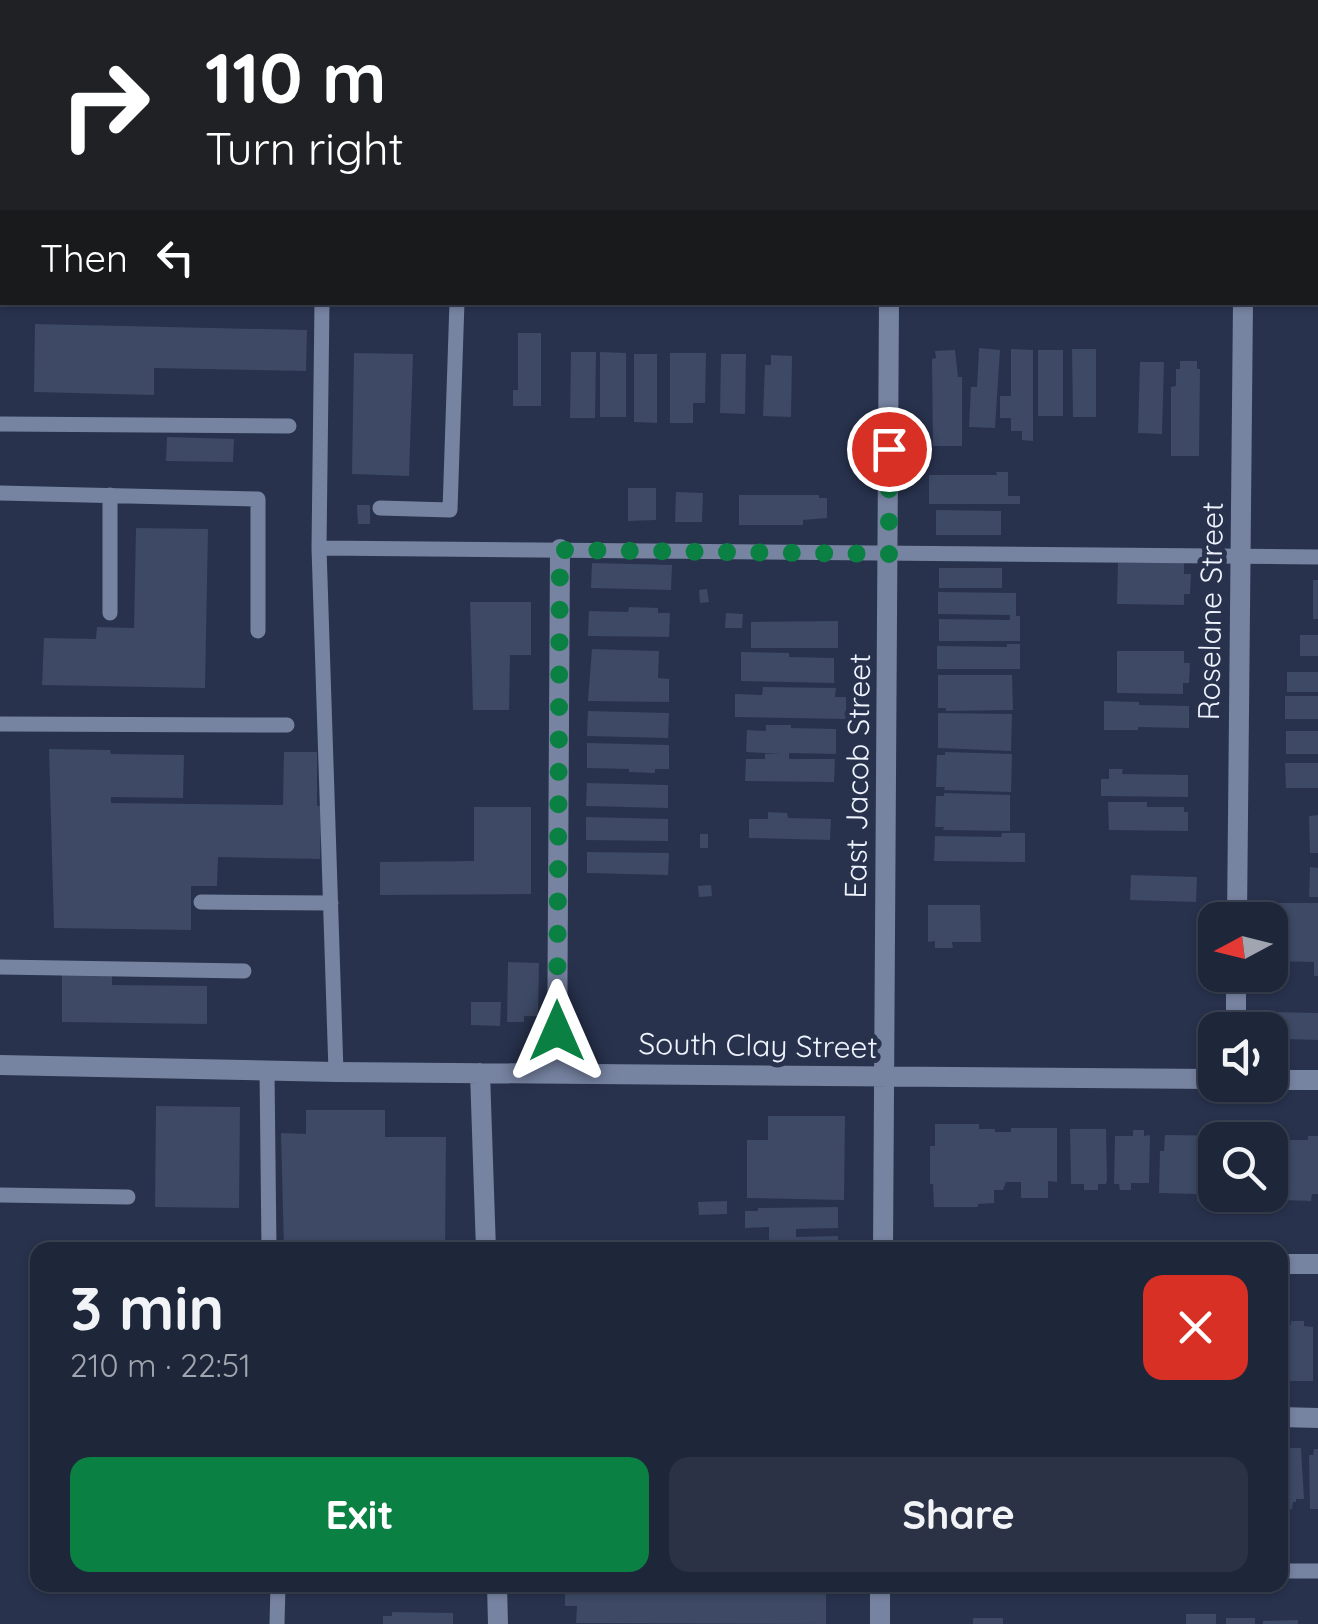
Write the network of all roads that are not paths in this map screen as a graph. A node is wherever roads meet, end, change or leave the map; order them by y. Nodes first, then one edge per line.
1 (322, 305) edge
2 (456, 305) edge
3 (889, 305) edge
4 (1243, 305) edge
5 (0, 424) edge
6 (289, 426) dead end
7 (0, 494) edge
8 (110, 495) junction
9 (380, 508) dead end
10 (319, 548) junction
11 (560, 550) junction
12 (889, 554) junction
13 (1240, 555) junction
14 (1318, 557) edge
15 (110, 613) dead end
16 (258, 630) dead end
17 (0, 724) edge
18 (287, 725) dead end
19 (202, 902) dead end
20 (1237, 902) edge
21 (330, 903) junction
22 (0, 967) edge
23 (244, 971) dead end
24 (0, 1065) edge
25 (266, 1070) junction
26 (336, 1072) junction
27 (556, 1072) junction
28 (480, 1073) junction
29 (884, 1077) junction
30 (1198, 1079) edge
31 (1288, 1080) edge
32 (1318, 1080) edge
33 (0, 1195) edge
34 (128, 1198) dead end
35 (269, 1242) edge
36 (486, 1242) edge
37 (883, 1242) edge
38 (1288, 1264) edge
39 (1318, 1264) edge
40 (1288, 1417) edge
41 (1318, 1418) edge
42 (1288, 1572) edge
43 (1318, 1572) edge
44 (278, 1592) edge
45 (497, 1592) edge
46 (880, 1592) edge
47 (277, 1624) edge
48 (498, 1624) edge
49 (880, 1624) edge

1 - 10 lane
2 - 9 lane
3 - 12 street, East Jacob Street
4 - 13 street, Roselane Street
5 - 6 lane
7 - 8 lane
8 - 15 lane
8 - 16 lane
10 - 11 lane
10 - 21 lane
11 - 12 lane
11 - 27 street
12 - 13 lane
12 - 29 street, East Jacob Street
13 - 14 lane
13 - 20 street, Roselane Street
17 - 18 lane
19 - 21 lane
21 - 26 lane
22 - 23 lane
24 - 25 street, South Clay Street
25 - 26 street, South Clay Street
25 - 35 lane
26 - 28 street, South Clay Street
27 - 28 street, South Clay Street
27 - 29 street, South Clay Street
28 - 36 street
29 - 30 street, South Clay Street
29 - 37 street, East Jacob Street
31 - 32 street
33 - 34 lane
38 - 39 street
40 - 41 street
42 - 43 lane
44 - 47 lane
45 - 48 street
46 - 49 street

